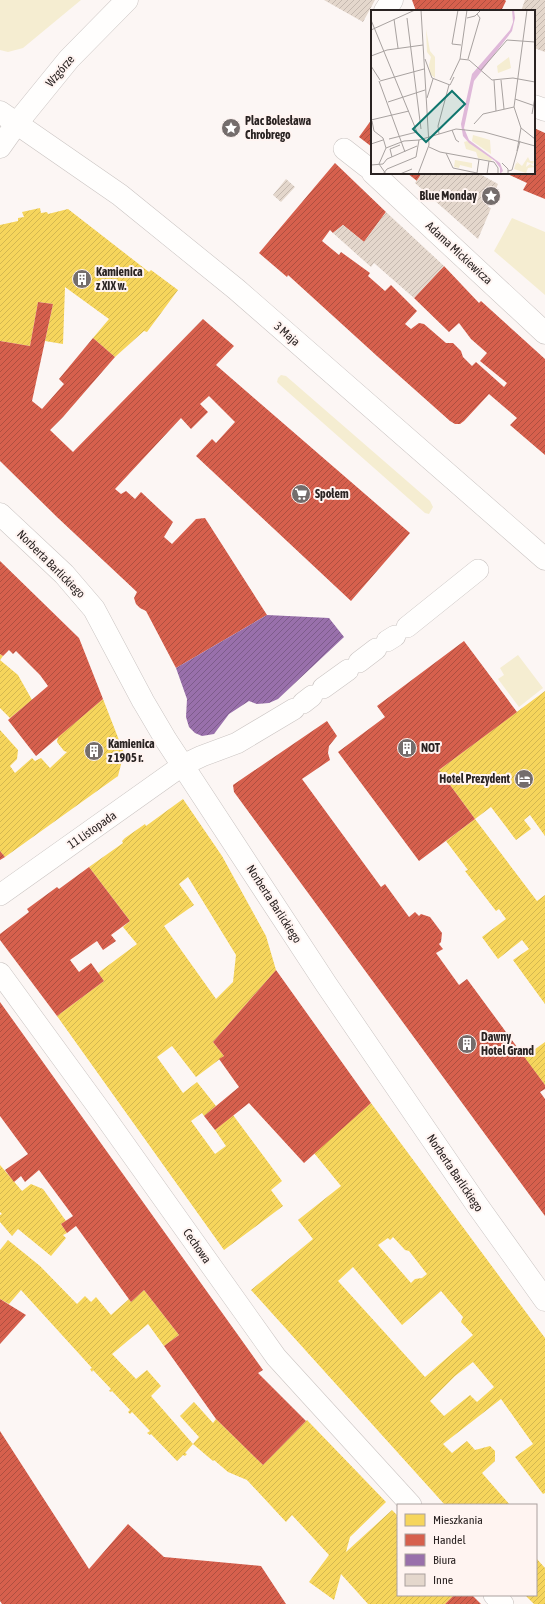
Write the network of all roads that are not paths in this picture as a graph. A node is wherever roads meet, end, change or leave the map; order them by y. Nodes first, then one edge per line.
1 (126, 0) edge
2 (392, 0) edge
3 (386, 10) edge
4 (535, 106) edge
5 (545, 110) edge
6 (9, 118) edge
7 (0, 147) edge
8 (344, 149) dead end
9 (371, 171) edge
10 (374, 174) edge
11 (545, 333) edge
12 (0, 514) edge
13 (545, 559) edge
14 (478, 570) dead end
15 (184, 765) junction
16 (0, 895) edge
17 (0, 973) edge
18 (545, 1300) edge
19 (410, 1504) edge
20 (495, 1596) edge
21 (503, 1604) edge

1 - 6 street, Wzgórze
2 - 3 street
4 - 5 street
6 - 7 street, Wzgórze
6 - 13 street, 3 Maja
8 - 9 street
10 - 11 street, Adama Mickiewicza
12 - 15 street, Norberta Barlickiego
14 - 15 street, 11 Listopada
15 - 16 street, 11 Listopada
15 - 18 street, Norberta Barlickiego
17 - 19 street, Cechowa
20 - 21 street

